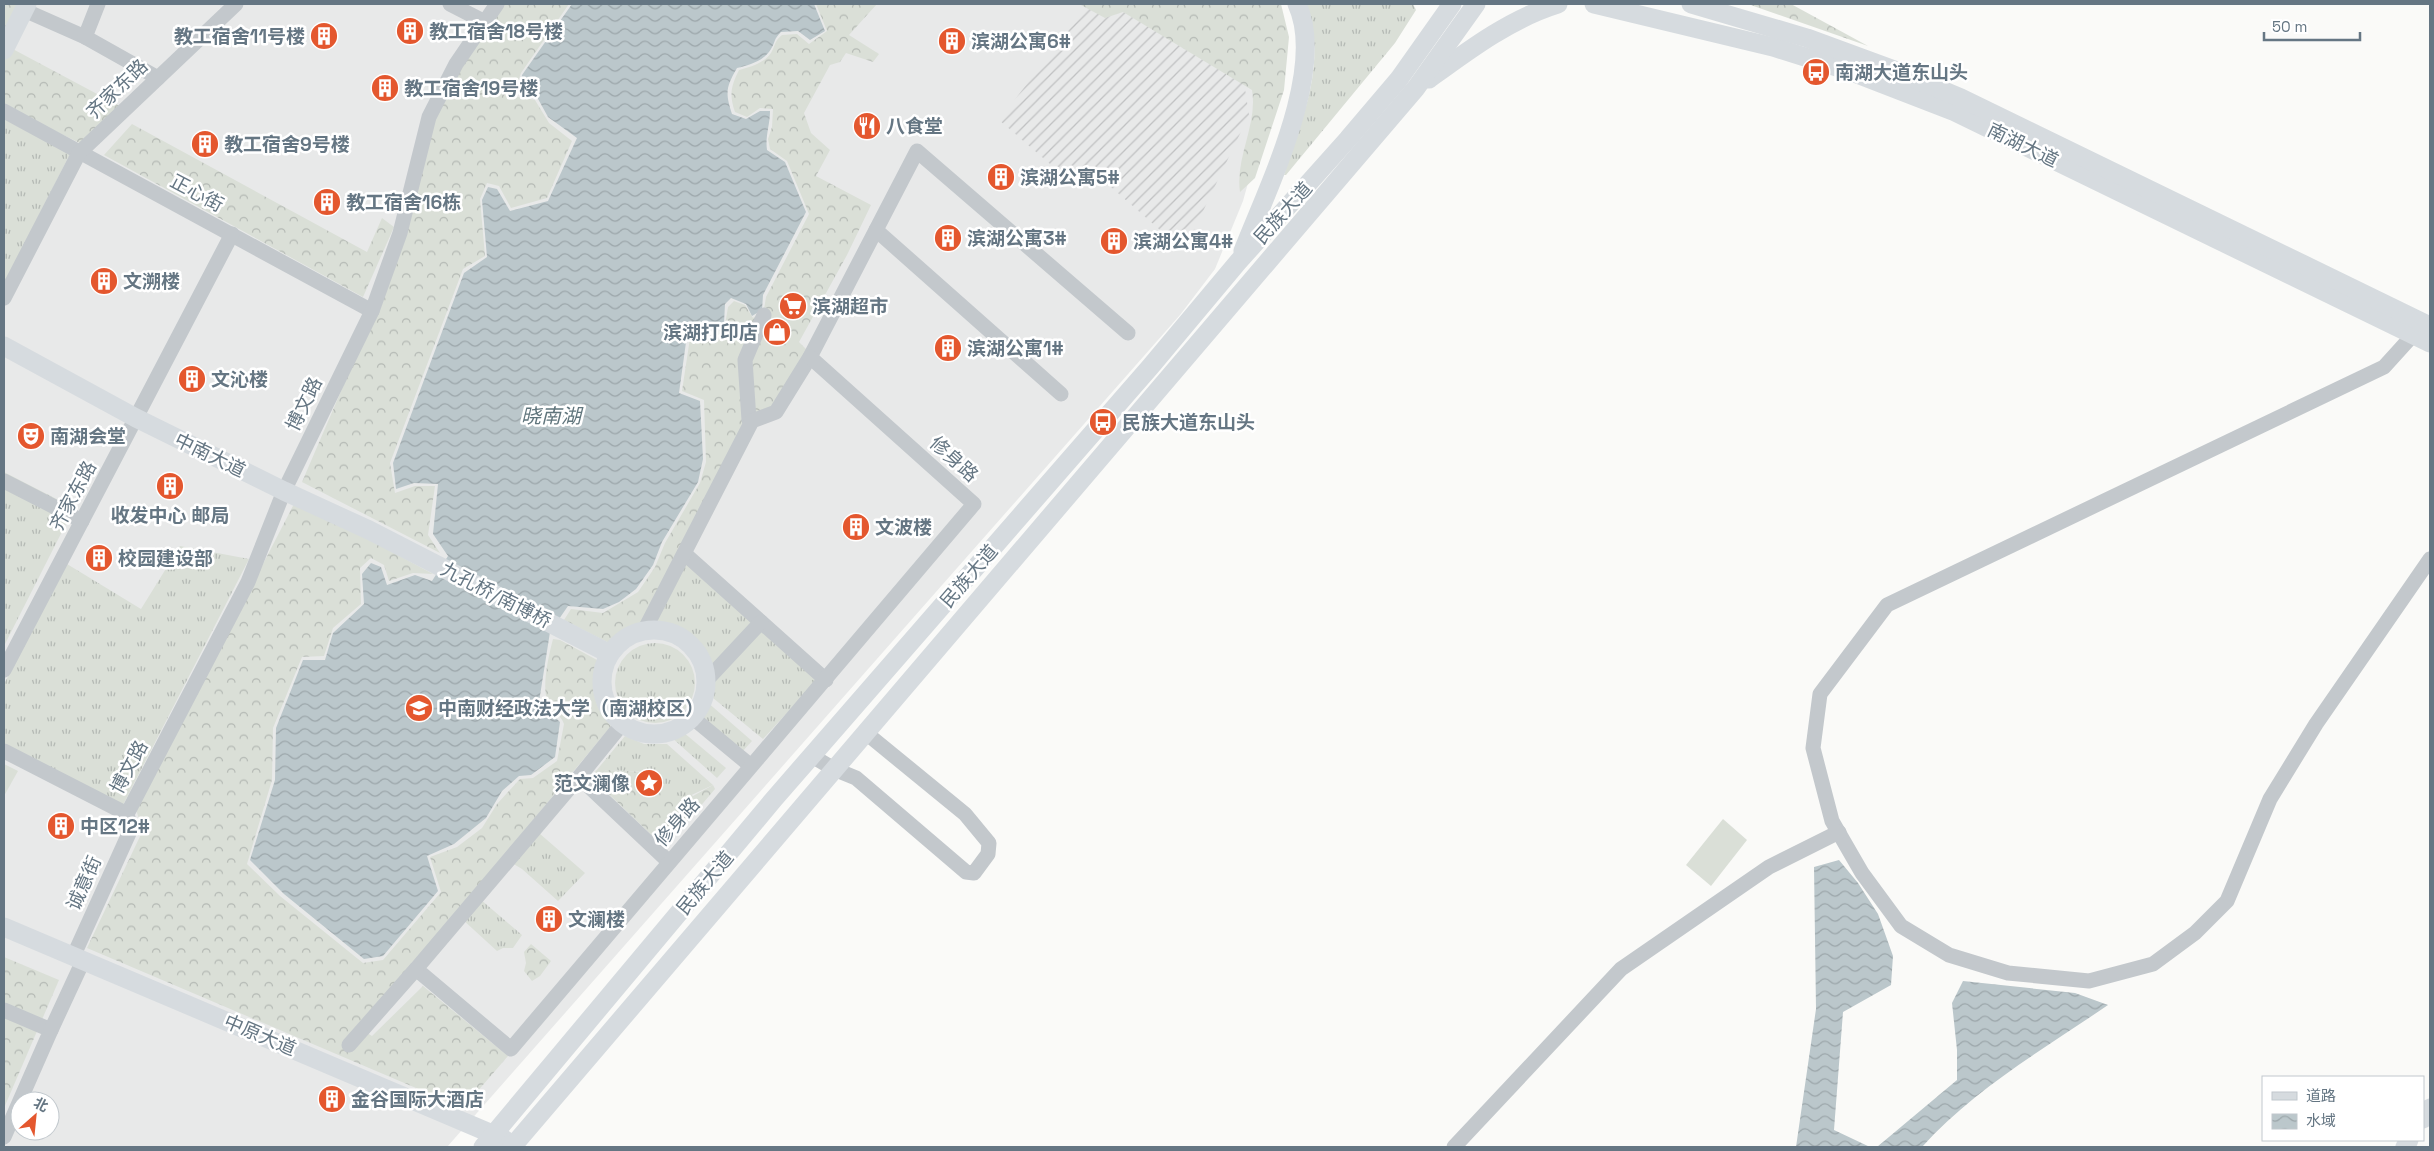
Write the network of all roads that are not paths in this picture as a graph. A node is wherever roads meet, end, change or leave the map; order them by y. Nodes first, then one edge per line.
1 (98, 4) edge
2 (236, 4) edge
3 (450, 4) edge
4 (497, 4) edge
5 (1298, 4) edge
6 (1452, 4) edge
7 (1476, 4) edge
8 (1558, 4) edge
9 (1594, 4) edge
10 (1691, 4) edge
11 (26, 7) edge
12 (486, 22) junction
13 (85, 37) junction
14 (4, 50) edge
15 (158, 78) junction
16 (1416, 88) junction
17 (4, 111) edge
18 (79, 153) junction
19 (876, 230) junction
20 (232, 234) junction
21 (1238, 262) junction
22 (4, 298) edge
23 (372, 310) junction
24 (764, 315) dead end
25 (2424, 331) edge
26 (1128, 333) dead end
27 (4, 346) edge
28 (810, 357) junction
29 (1061, 394) dead end
30 (136, 418) junction
31 (749, 420) dead end
32 (4, 481) edge
33 (284, 492) junction
34 (82, 521) junction
35 (685, 554) junction
36 (421, 556) joint
37 (2430, 559) edge
38 (761, 622) junction
39 (644, 631) junction
40 (610, 654) junction
41 (4, 670) edge
42 (826, 680) junction
43 (705, 682) junction
44 (693, 718) junction
45 (622, 724) junction
46 (866, 733) junction
47 (4, 751) edge
48 (812, 756) junction
49 (751, 766) junction
50 (834, 770) junction
51 (578, 777) junction
52 (127, 814) junction
53 (1838, 832) junction
54 (669, 862) junction
55 (4, 928) edge
56 (78, 959) junction
57 (416, 969) junction
58 (4, 1010) edge
59 (52, 1030) junction
60 (349, 1045) dead end
61 (4, 1137) edge
62 (489, 1141) edge
63 (515, 1146) edge
64 (1454, 1147) edge

1 - 13 street
2 - 15 street, 齐家东路
3 - 12 street
4 - 12 street, 博文路
5 - 21 main road
6 - 21 main road, 民族大道
7 - 16 main road, 民族大道
8 - 16 main road
9 - 25 main road, 南湖大道
10 - 25 main road, 南湖大道
11 - 13 street
11 - 14 main road
12 - 23 street, 博文路
13 - 15 street
15 - 18 street, 齐家东路
16 - 46 main road, 民族大道
17 - 18 street, 正心街
18 - 20 street, 正心街
18 - 22 street, 齐家东路
19 - 26 street
19 - 28 street
19 - 29 street
20 - 23 street, 正心街
20 - 30 street, 齐家东路
21 - 48 main road, 民族大道
23 - 33 street, 博文路
24 - 31 street
25 - 53 street
27 - 30 main road, 中南大道
28 - 35 street
28 - 42 street, 修身路
30 - 33 main road, 中南大道
30 - 34 street, 齐家东路
32 - 34 street
33 - 36 main road, 中南大道
33 - 52 street, 博文路
34 - 41 street, 齐家东路
35 - 38 street
35 - 39 street
36 - 40 main road, 九孔桥/南博桥
37 - 53 street
38 - 42 street
38 - 43 street
39 - 40 main road
39 - 43 main road
40 - 45 main road
42 - 49 street, 修身路
43 - 44 main road
44 - 45 main road
44 - 49 street
45 - 51 street
46 - 50 main road, 民族大道
46 - 50 street
47 - 52 street
48 - 50 street
48 - 62 main road, 民族大道
49 - 54 street, 修身路
50 - 63 main road, 民族大道
51 - 54 street
51 - 57 street
52 - 56 street, 诚意街
53 - 64 street
54 - 57 street, 修身路
55 - 56 main road, 中原大道
56 - 59 street, 诚意街
56 - 62 main road, 中原大道
57 - 60 street
58 - 59 street
59 - 61 street, 诚意街
62 - 63 main road, 中原大道

